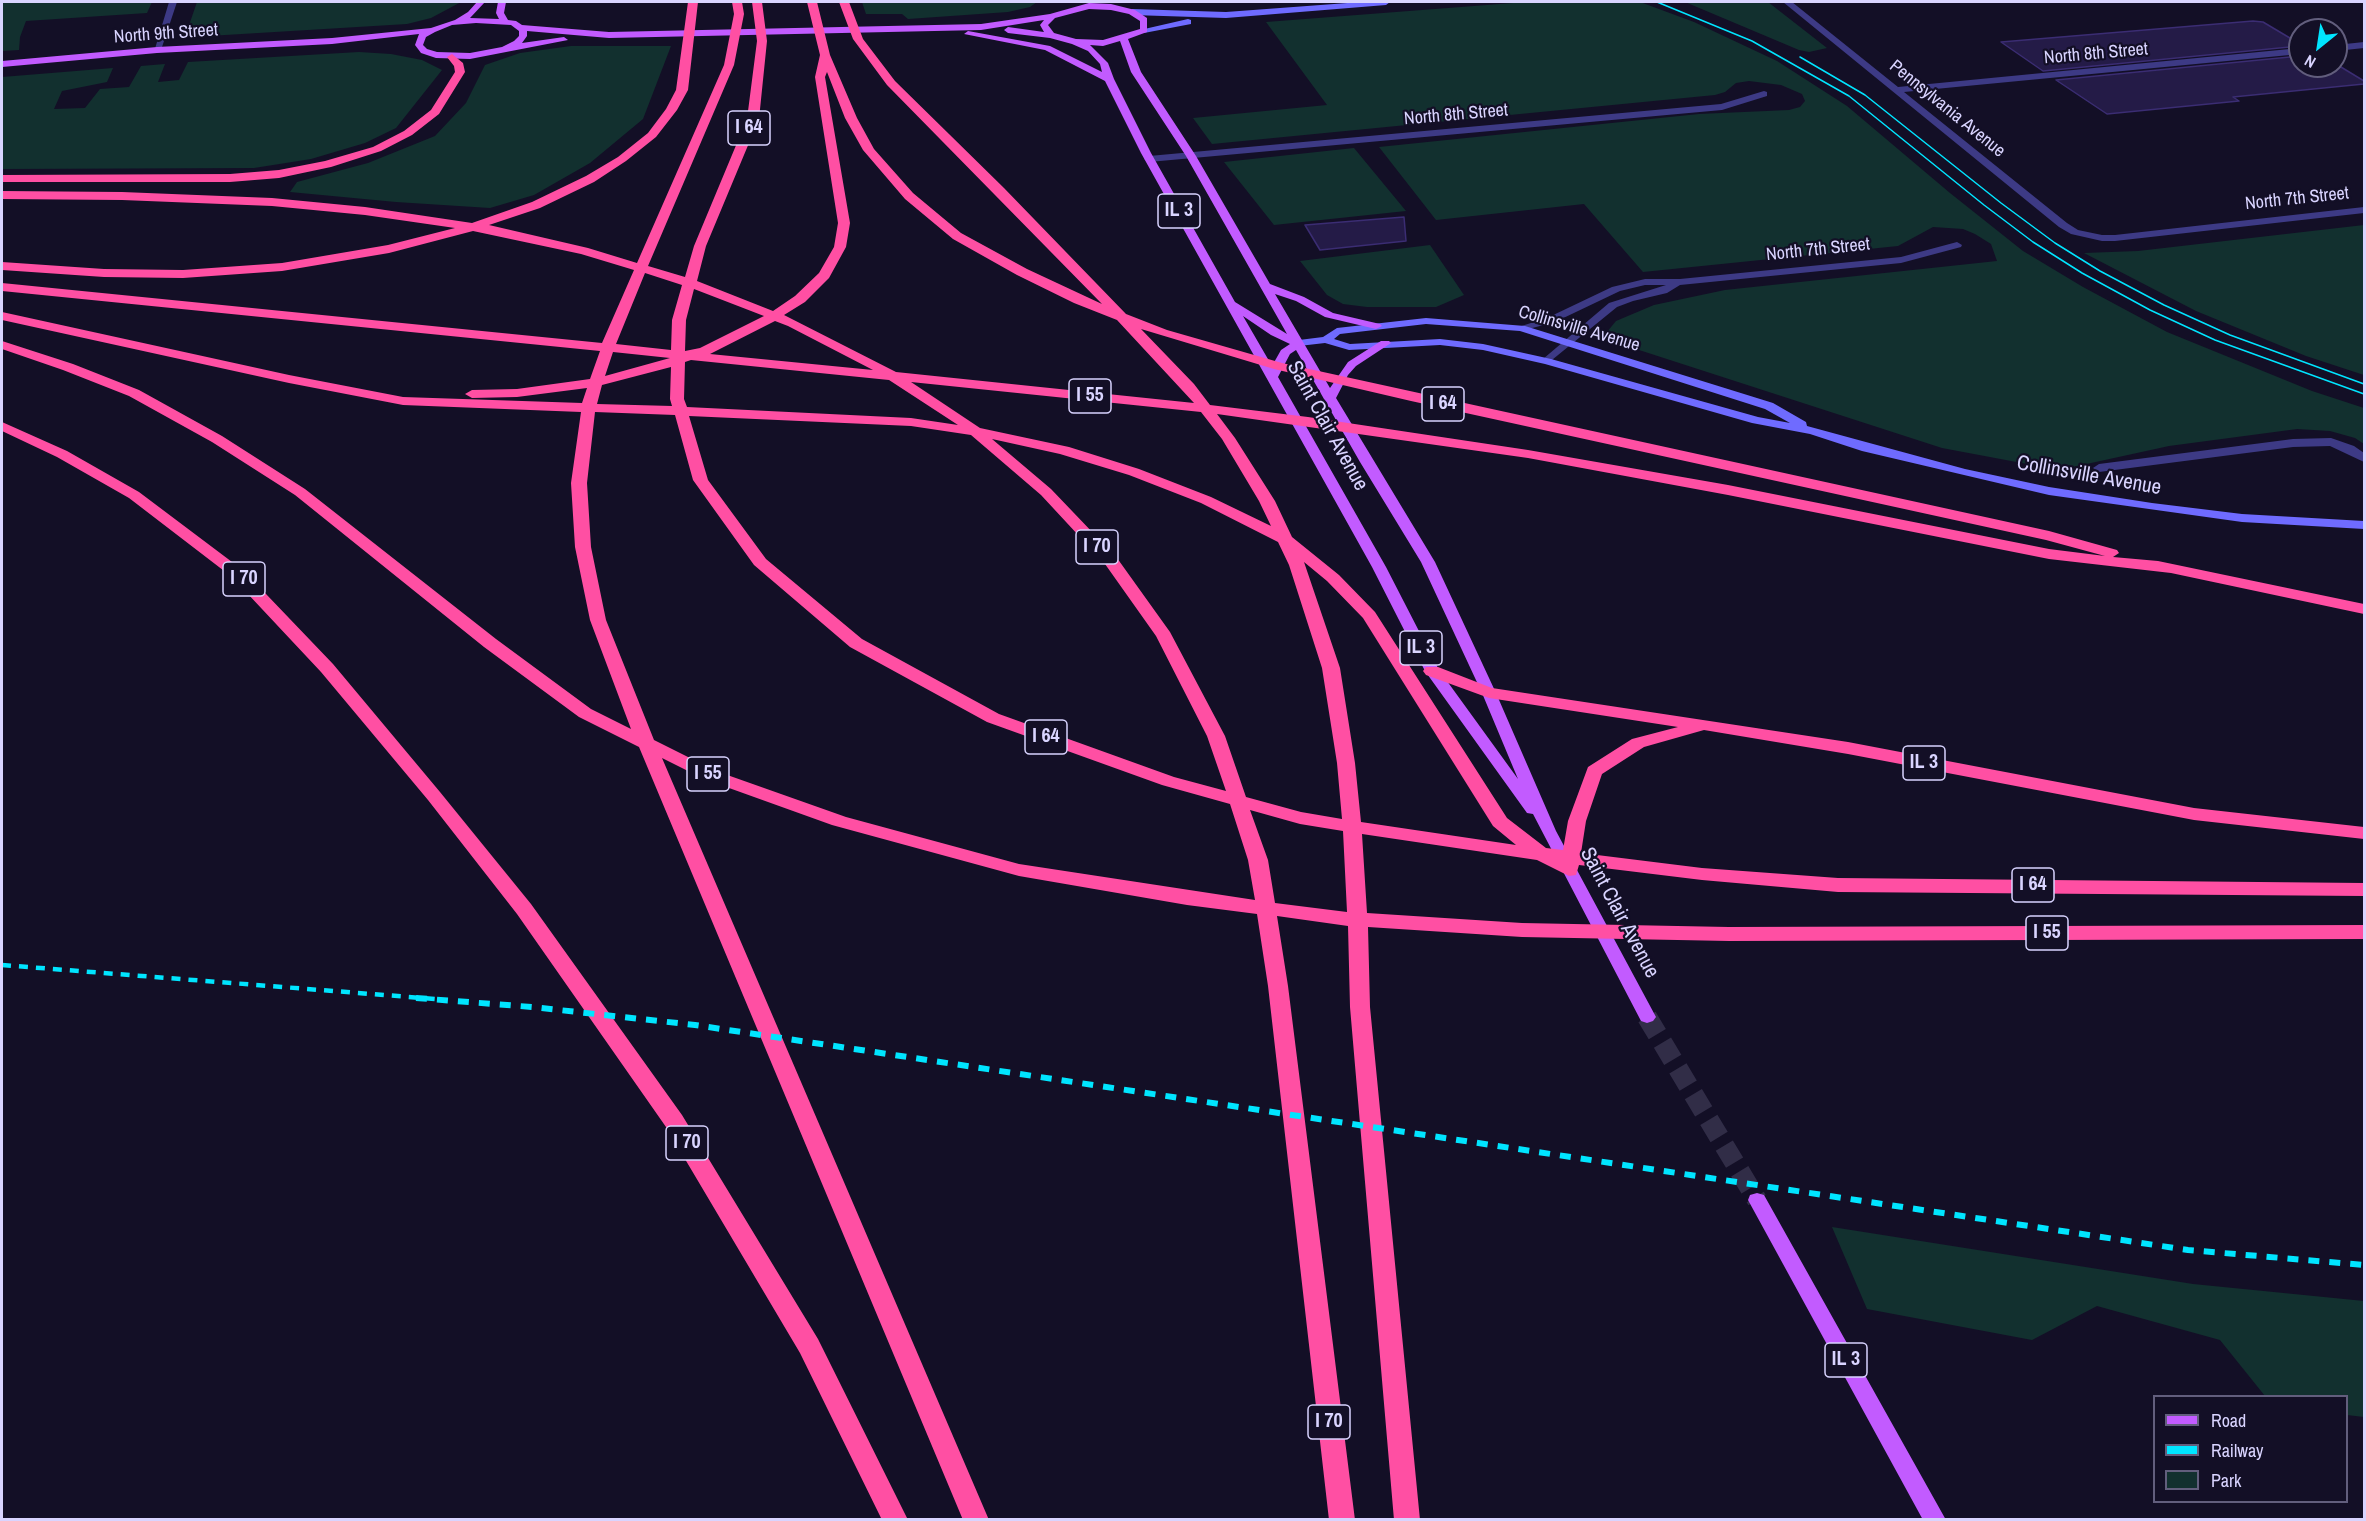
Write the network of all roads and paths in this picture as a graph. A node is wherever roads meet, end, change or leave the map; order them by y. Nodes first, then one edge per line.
1 (173, 2) edge
2 (482, 2) edge
3 (502, 2) edge
4 (693, 2) edge
5 (737, 2) edge
6 (757, 2) edge
7 (812, 2) edge
8 (844, 2) edge
9 (1100, 2) edge
10 (1386, 2) edge
11 (1786, 2) edge
12 (1069, 6) edge
13 (1111, 7) junction
14 (1132, 12) junction
15 (1226, 15) junction
16 (1052, 16) junction
17 (504, 21) junction
18 (457, 22) junction
19 (981, 27) junction
20 (521, 28) junction
21 (935, 28) junction
22 (432, 30) junction
23 (1144, 30) junction
24 (609, 35) junction
25 (1051, 35) junction
26 (1124, 40) junction
27 (333, 41) junction
28 (1075, 42) junction
29 (399, 44) dead end
30 (2364, 45) edge
31 (510, 47) junction
32 (2348, 47) edge
33 (157, 50) junction
34 (2288, 52) edge
35 (825, 55) junction
36 (452, 57) junction
37 (2, 64) edge
38 (1109, 79) junction
39 (1895, 90) junction
40 (1764, 94) dead end
41 (1191, 156) junction
42 (1149, 159) junction
43 (2, 179) edge
44 (2, 195) edge
45 (2364, 210) edge
46 (2090, 236) joint
47 (1957, 245) dead end
48 (2, 266) edge
49 (1680, 282) junction
50 (2, 287) edge
51 (1267, 287) junction
52 (1231, 302) junction
53 (2, 316) edge
54 (1376, 326) junction
55 (1521, 328) junction
56 (1326, 340) junction
57 (1569, 342) junction
58 (1299, 343) junction
59 (1384, 344) junction
60 (2, 345) edge
61 (1547, 361) junction
62 (1272, 376) junction
63 (351, 391) junction
64 (1330, 398) junction
65 (2, 426) edge
66 (1812, 431) junction
67 (2364, 458) edge
68 (2099, 468) dead end
69 (2364, 525) edge
70 (2169, 569) junction
71 (2364, 609) edge
72 (1432, 671) junction
73 (1489, 693) junction
74 (1704, 725) junction
75 (1548, 831) junction
76 (2364, 832) edge
77 (1569, 870) junction
78 (2364, 890) edge
79 (2364, 932) edge
80 (1647, 1017) tunnel mouth
81 (1757, 1200) tunnel mouth
82 (895, 1520) edge
83 (976, 1520) edge
84 (1342, 1520) edge
85 (1407, 1520) edge
86 (1935, 1520) edge

1 - 33 street
2 - 18 main road
3 - 17 main road
4 - 48 highway
5 - 83 highway
6 - 78 highway, I 64
7 - 35 highway, I 64
8 - 85 highway
9 - 13 main road
10 - 15 main road
11 - 39 street, Pennsylvania Avenue
12 - 13 main road
12 - 16 main road
13 - 14 main road
14 - 15 main road
14 - 23 main road
15 - 23 main road
16 - 19 main road
16 - 25 main road
17 - 18 main road
17 - 20 main road
18 - 22 main road, North 9th Street
19 - 21 main road
19 - 25 main road
20 - 24 main road
20 - 31 main road
21 - 24 main road
21 - 38 main road
22 - 27 main road, North 9th Street
22 - 36 main road
23 - 26 main road
24 - 31 main road
25 - 28 main road
26 - 28 main road
26 - 41 main road, Saint Clair Avenue
27 - 29 main road, North 9th Street
27 - 33 main road, North 9th Street
28 - 38 main road, Saint Clair Avenue / IL 3
30 - 32 street
31 - 36 main road
33 - 37 main road, North 9th Street
34 - 39 street, North 8th Street
35 - 63 highway
35 - 70 highway, I 64
36 - 43 highway
38 - 42 main road, Saint Clair Avenue / IL 3
39 - 46 street, Pennsylvania Avenue
40 - 41 street, North 8th Street
41 - 42 street, North 8th Street
41 - 51 main road, Saint Clair Avenue
42 - 52 main road, Saint Clair Avenue / IL 3
44 - 84 highway, I 70
45 - 46 street, North 7th Street
47 - 49 street, North 7th Street
49 - 55 street, North 7th Street
49 - 57 street, North 7th Street
50 - 70 highway, I 55
51 - 54 main road
51 - 58 main road, Saint Clair Avenue
52 - 58 main road
52 - 62 main road, Saint Clair Avenue / IL 3
53 - 63 highway
54 - 55 main road, Collinsville Avenue
54 - 56 main road, Collinsville Avenue
55 - 57 main road, Collinsville Avenue
56 - 58 main road, Collinsville Avenue
56 - 59 main road, Collinsville Avenue
57 - 61 street, North 7th Street
57 - 66 main road, Collinsville Avenue
58 - 62 main road
58 - 64 main road, Saint Clair Avenue
59 - 61 main road, Collinsville Avenue
59 - 64 main road
60 - 79 highway, I 55
61 - 66 main road, Collinsville Avenue
62 - 72 main road, Saint Clair Avenue / IL 3
63 - 77 highway
64 - 73 main road, Saint Clair Avenue
65 - 82 highway, I 70
66 - 69 main road, Collinsville Avenue
67 - 68 street
70 - 71 highway, I 55
72 - 73 highway
72 - 75 main road, Saint Clair Avenue / IL 3
73 - 74 highway
73 - 75 main road, Saint Clair Avenue
74 - 76 highway, IL 3
74 - 77 highway, IL 3
75 - 77 main road, Saint Clair Avenue / IL 3
77 - 80 main road, Saint Clair Avenue / IL 3
81 - 86 main road, IL 3

